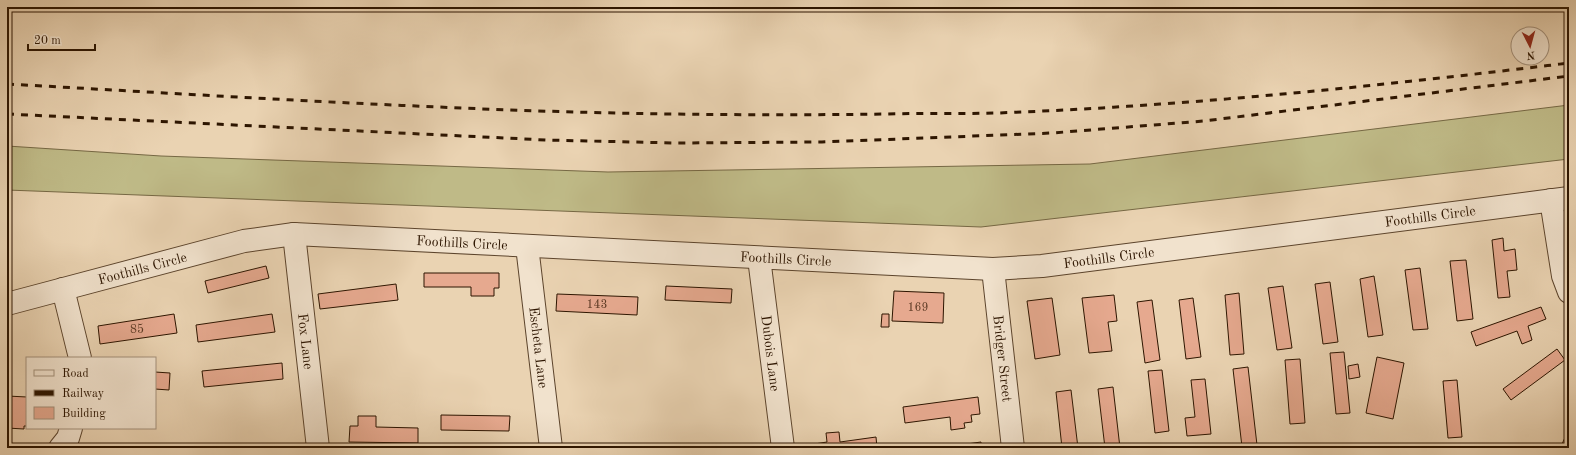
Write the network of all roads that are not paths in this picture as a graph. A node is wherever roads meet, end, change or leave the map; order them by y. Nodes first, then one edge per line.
1 (1560, 199) edge
2 (294, 234) junction
3 (527, 246) junction
4 (759, 258) junction
5 (993, 269) junction
6 (63, 289) junction
7 (1569, 292) edge
8 (7, 304) edge
9 (80, 357) edge
10 (71, 429) edge
11 (60, 448) edge
12 (318, 448) edge
13 (551, 448) edge
14 (783, 448) edge
15 (1013, 448) edge

1 - 5 street, Foothills Circle
1 - 7 street
2 - 3 street, Foothills Circle
2 - 6 street, Foothills Circle
2 - 12 street, Fox Lane
3 - 4 street, Foothills Circle
3 - 13 street, Escheta Lane
4 - 5 street, Foothills Circle
4 - 14 street, Dubois Lane
5 - 15 street, Bridger Street
6 - 8 street, Foothills Circle
6 - 9 street
10 - 11 street

